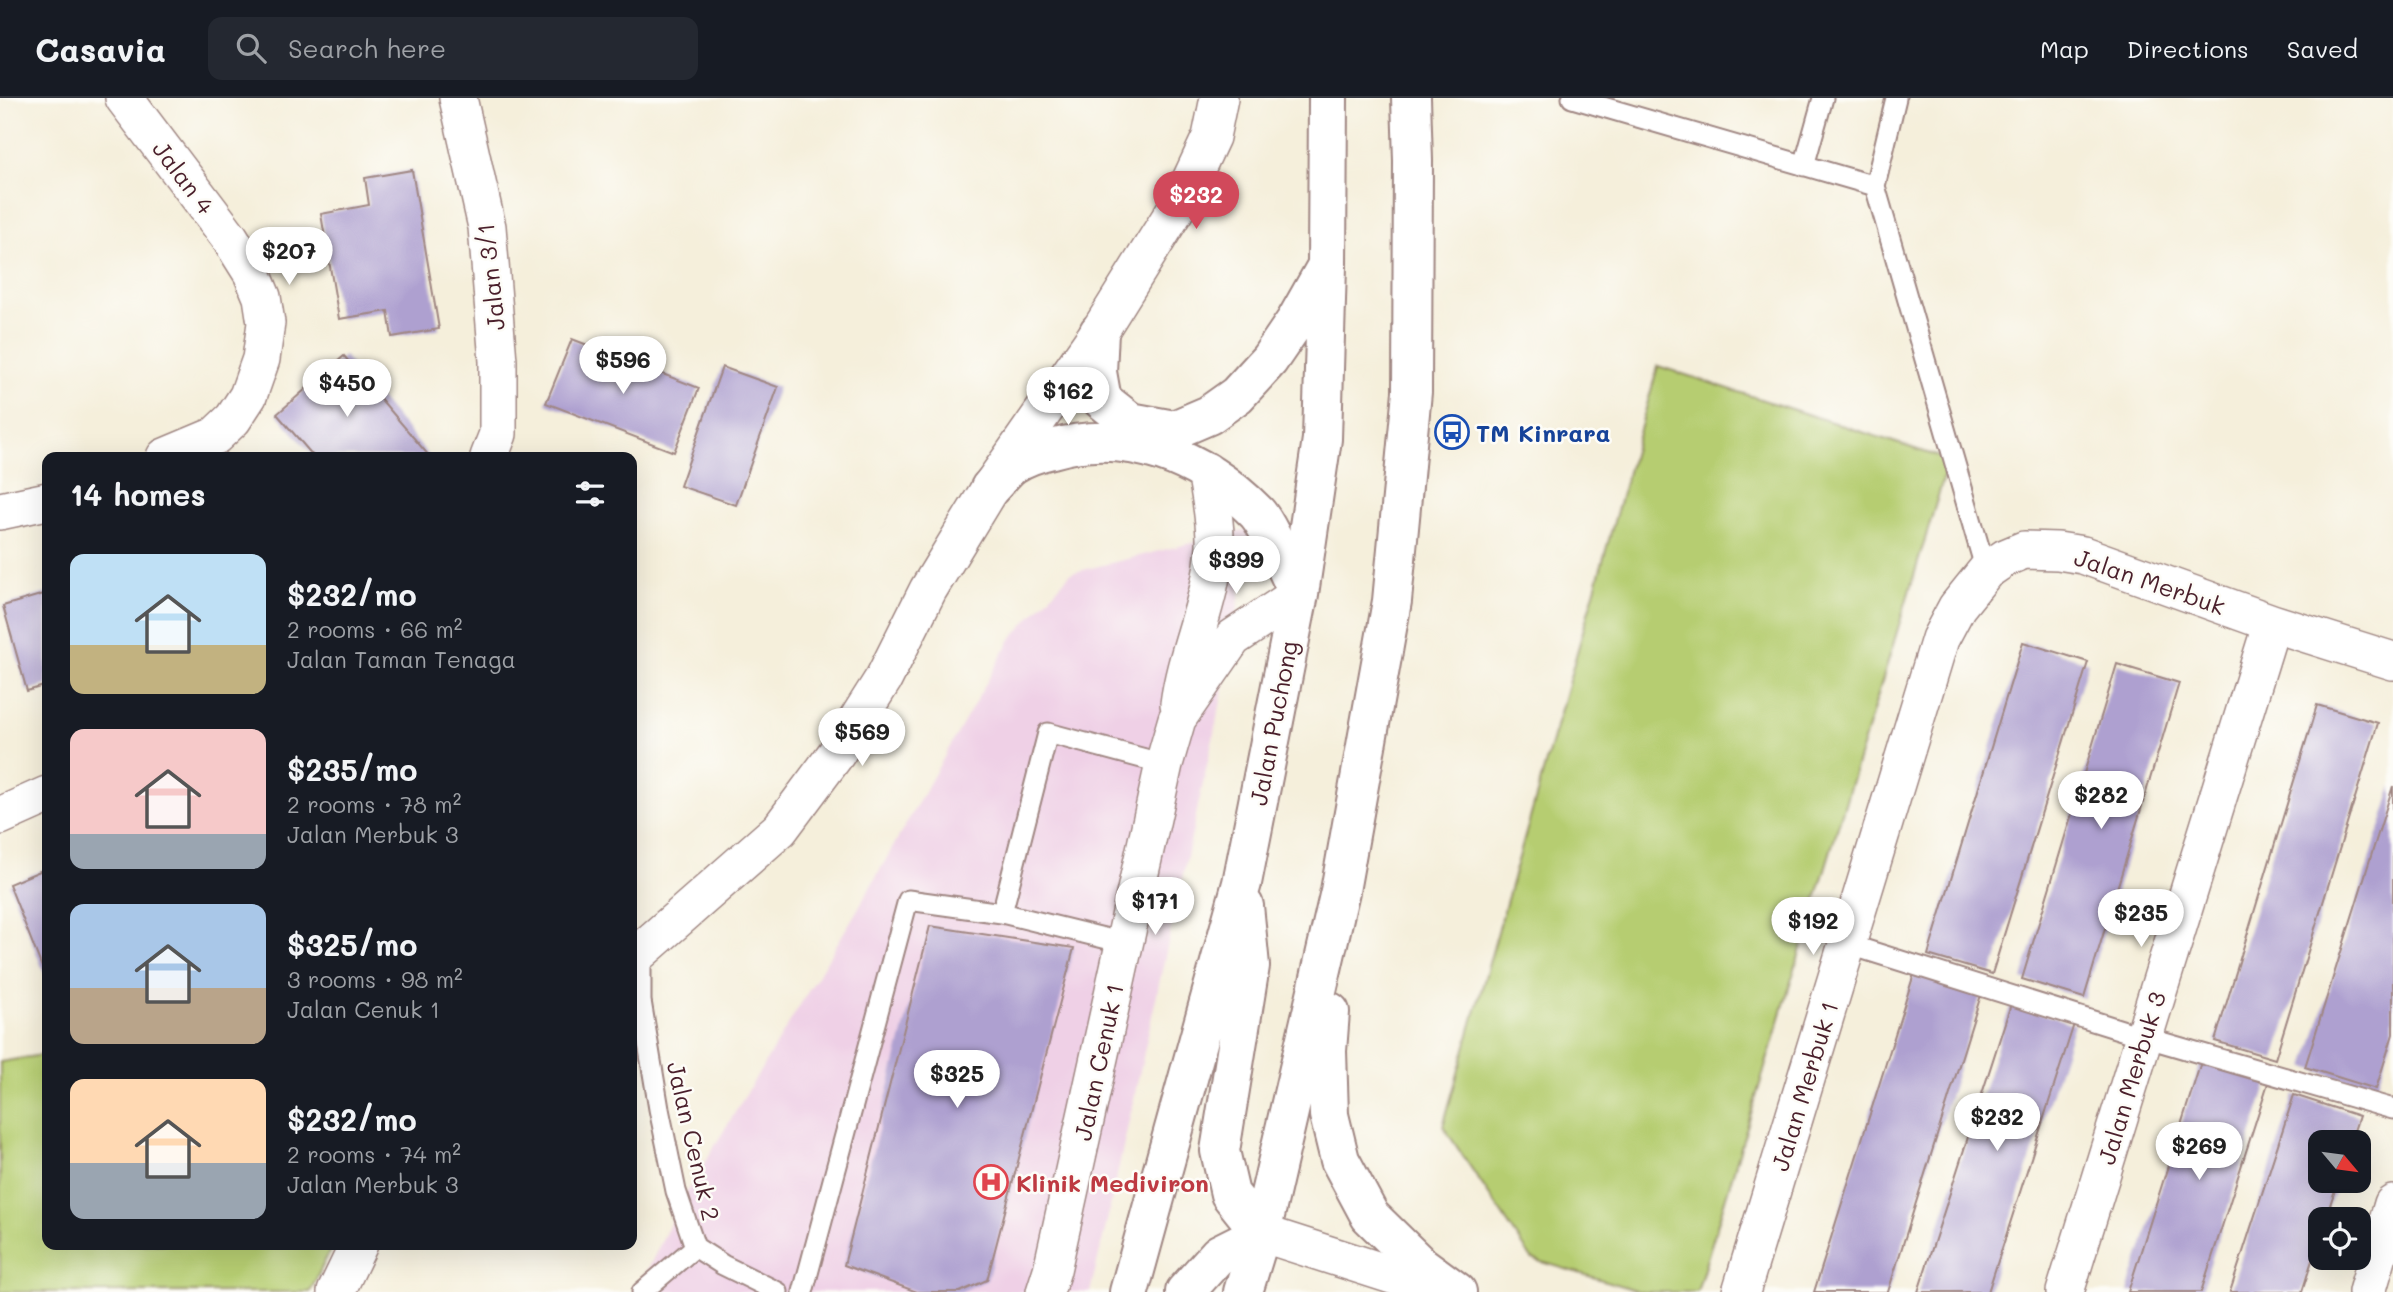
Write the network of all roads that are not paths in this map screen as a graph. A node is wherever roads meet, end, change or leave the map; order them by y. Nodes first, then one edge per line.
1 (124, 98) edge
2 (458, 98) edge
3 (1219, 98) edge
4 (1328, 98) edge
5 (1411, 98) edge
6 (1572, 98) edge
7 (1823, 98) edge
8 (1896, 98) edge
9 (1804, 166) junction
10 (1875, 186) junction
11 (1326, 266) junction
12 (1099, 332) junction
13 (225, 446) edge
14 (192, 452) edge
15 (491, 452) edge
16 (1206, 471) junction
17 (990, 488) junction
18 (42, 502) edge
19 (0, 511) edge
20 (1986, 571) junction
21 (1299, 594) junction
22 (2272, 623) junction
23 (1940, 639) joint
24 (2393, 662) edge
25 (1177, 719) junction
26 (1164, 764) junction
27 (42, 797) edge
28 (0, 816) edge
29 (1242, 883) junction
30 (1340, 891) junction
31 (1002, 913) junction
32 (1124, 943) junction
33 (1847, 944) junction
34 (637, 954) edge
35 (2144, 1037) junction
36 (2393, 1109) edge
37 (2393, 1204) edge
38 (1261, 1233) junction
39 (695, 1247) junction
40 (356, 1250) edge
41 (336, 1292) edge
42 (642, 1292) edge
43 (778, 1292) edge
44 (803, 1292) edge
45 (1045, 1292) edge
46 (1129, 1292) edge
47 (1185, 1292) edge
48 (1243, 1292) edge
49 (1445, 1292) edge
50 (1457, 1292) edge
51 (1741, 1292) edge
52 (2065, 1292) edge
53 (2367, 1292) edge

1 - 13 street, Jalan 4
2 - 15 street, Jalan 3/1
3 - 12 street
4 - 11 main road, Jalan Puchong
5 - 30 main road
6 - 9 lane
7 - 9 lane
8 - 10 lane
9 - 10 lane
10 - 20 lane
11 - 12 main road
11 - 21 main road, Jalan Puchong
12 - 17 street
13 - 14 street, Jalan 4
16 - 17 main road
16 - 21 main road
16 - 25 street
17 - 34 street
18 - 19 street
20 - 22 street, Jalan Merbuk
20 - 23 street, Jalan Merbuk
21 - 25 street, Jalan Cenuk 1
21 - 29 main road, Jalan Puchong
22 - 24 street, Jalan Merbuk
22 - 35 street, Jalan Merbuk 3
23 - 33 street, Jalan Merbuk 1
25 - 26 street, Jalan Cenuk 1
26 - 31 lane
26 - 32 street, Jalan Cenuk 1
27 - 28 street
29 - 38 main road
29 - 46 main road, Jalan Puchong
30 - 38 main road
30 - 50 main road
31 - 32 lane
31 - 44 lane
32 - 45 street, Jalan Cenuk 1
33 - 35 lane
33 - 51 street, Jalan Merbuk 1
34 - 39 lane, Jalan Cenuk 2
35 - 36 lane
35 - 52 street, Jalan Merbuk 3
37 - 53 street
38 - 47 main road
38 - 48 main road
38 - 49 street
39 - 42 lane
39 - 43 lane, Jalan Cenuk 2
40 - 41 street

